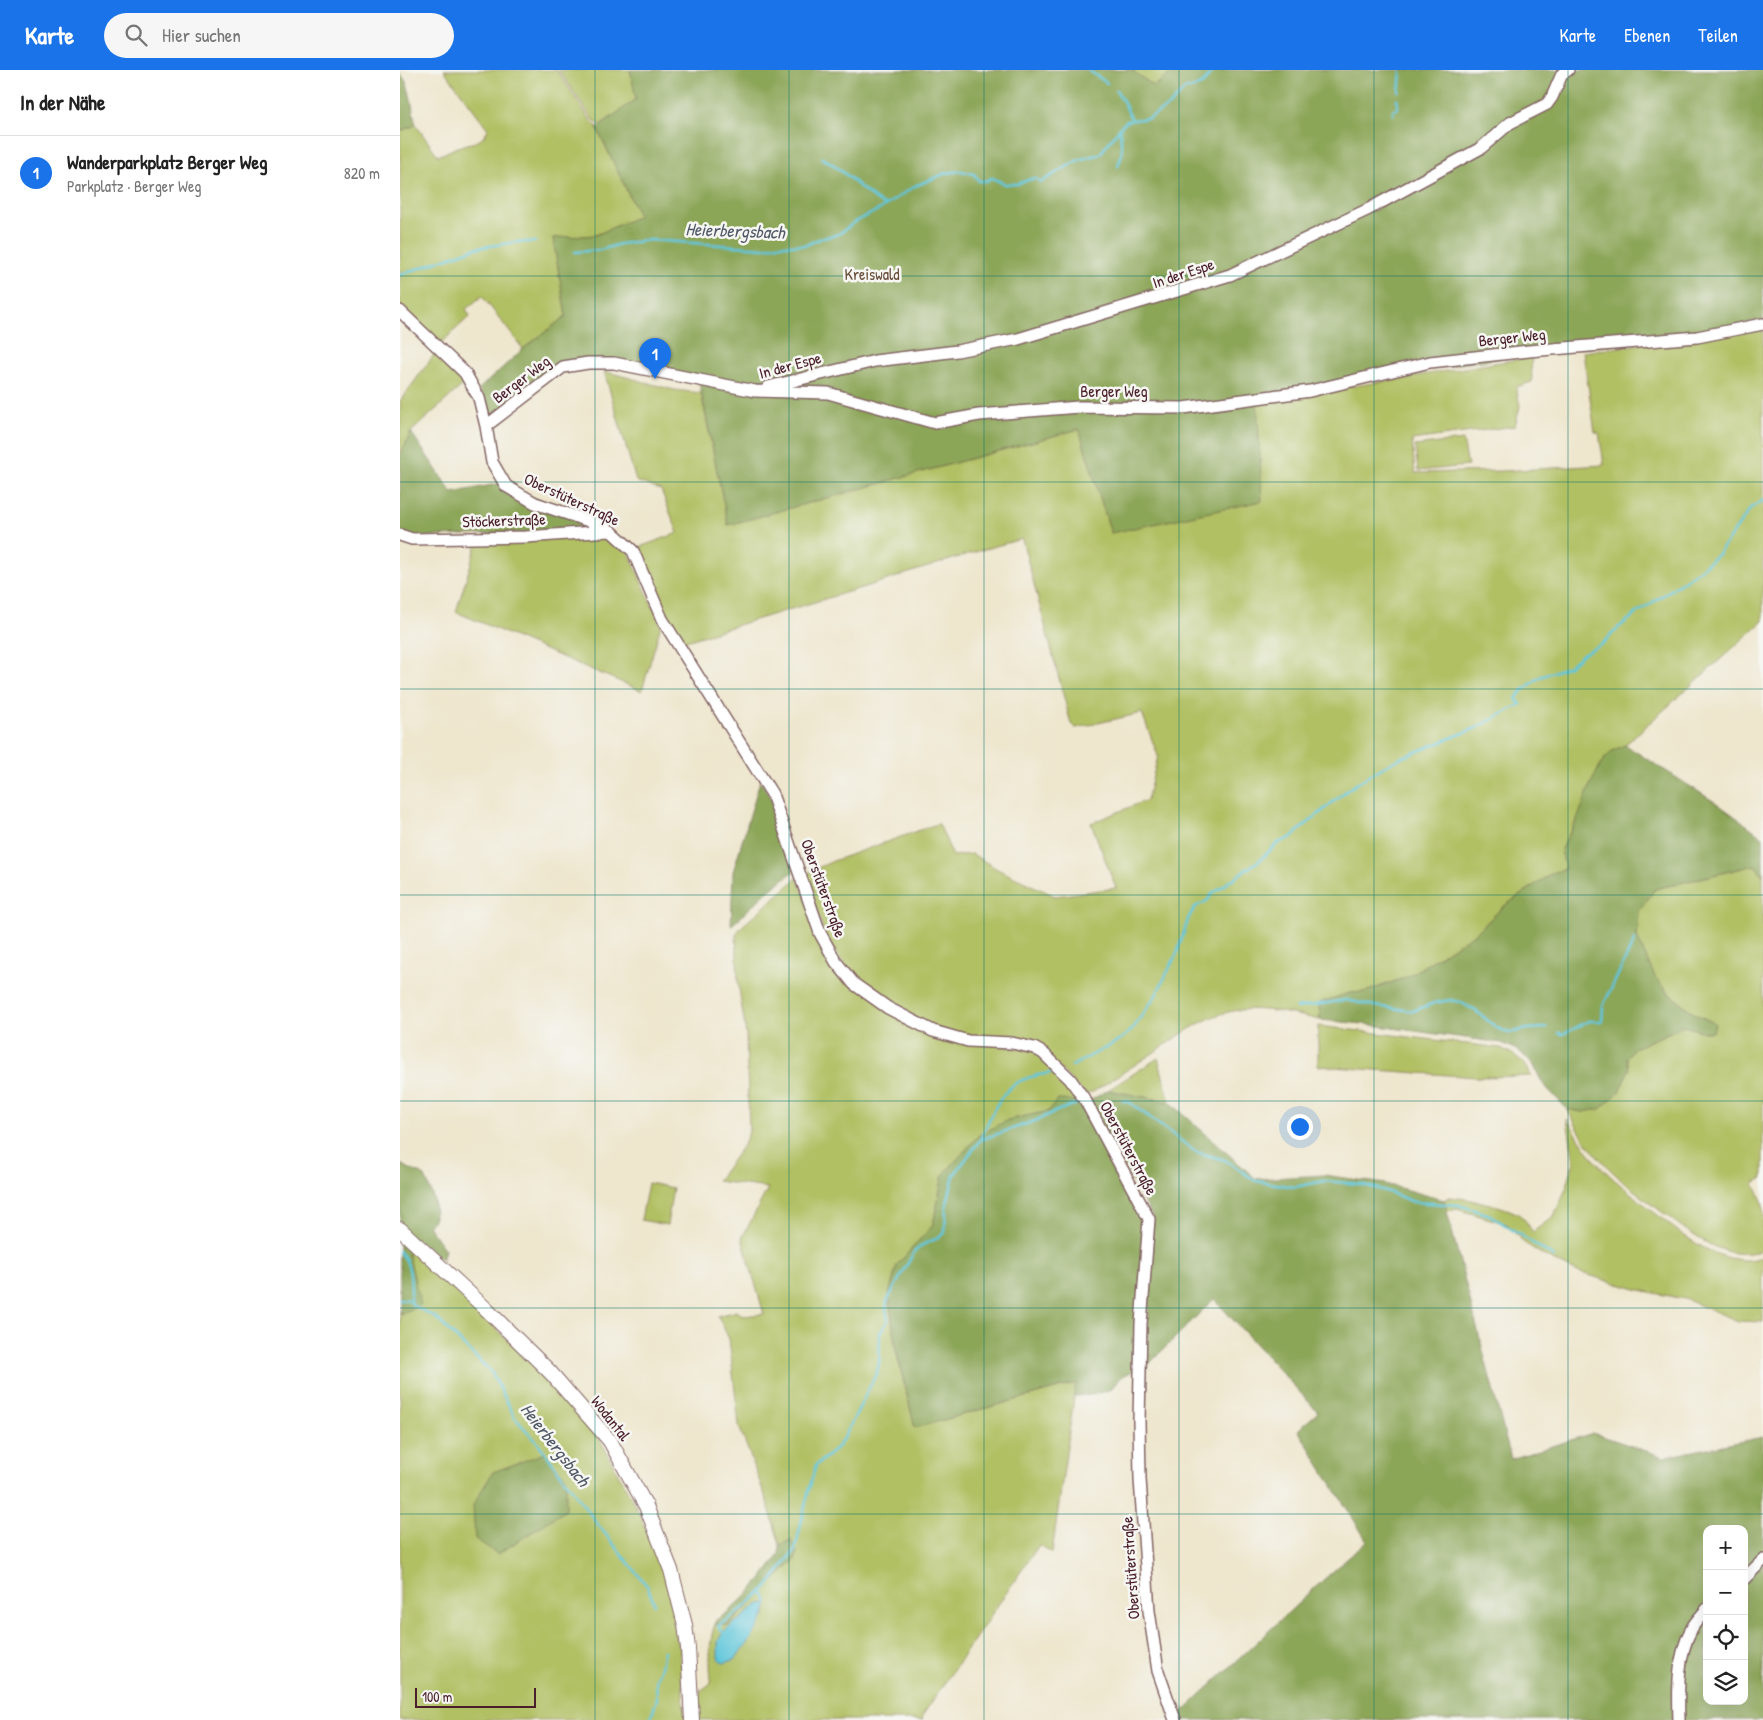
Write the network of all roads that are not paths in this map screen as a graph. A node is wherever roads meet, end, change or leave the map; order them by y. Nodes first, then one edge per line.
1 (1568, 70) edge
2 (400, 312) edge
3 (1763, 324) edge
4 (755, 391) junction
5 (486, 426) junction
6 (610, 531) junction
7 (400, 535) edge
8 (400, 1229) edge
9 (1763, 1560) edge
10 (1748, 1575) edge
11 (1703, 1614) edge
12 (692, 1720) edge
13 (1175, 1720) edge
14 (1679, 1720) edge

1 - 4 street, In der Espe
2 - 5 street, Oberstüterstraße
3 - 4 street, Berger Weg
4 - 5 street, Berger Weg
5 - 6 street, Oberstüterstraße
6 - 7 street, Stöckerstraße
6 - 13 street, Oberstüterstraße
8 - 12 main road, Wodantal
9 - 10 street
11 - 14 street

